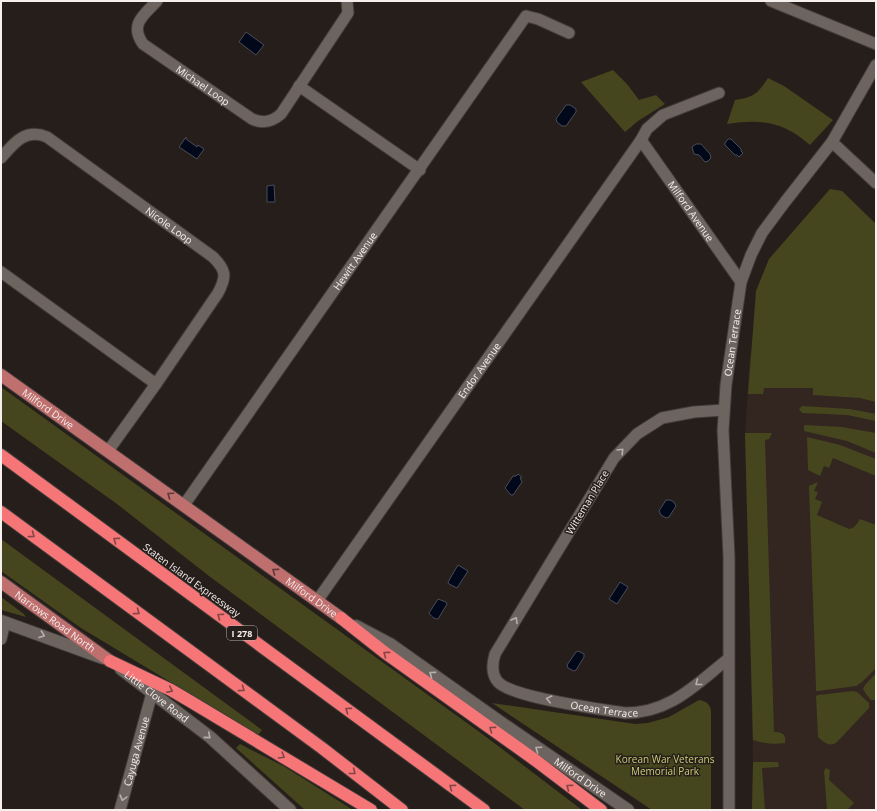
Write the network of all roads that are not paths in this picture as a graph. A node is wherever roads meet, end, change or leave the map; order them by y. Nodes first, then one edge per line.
1 (157, 1) edge
2 (347, 1) edge
3 (771, 1) edge
4 (569, 33) dead end
5 (876, 44) edge
6 (876, 65) edge
7 (299, 86) junction
8 (719, 93) dead end
9 (641, 140) junction
10 (832, 142) junction
11 (1, 158) edge
12 (420, 170) junction
13 (876, 183) edge
14 (1, 272) edge
15 (741, 282) junction
16 (1, 375) edge
17 (156, 384) junction
18 (724, 410) junction
19 (108, 451) junction
20 (1, 455) edge
21 (184, 505) junction
22 (1, 512) edge
23 (1, 582) edge
24 (317, 601) junction
25 (341, 618) junction
26 (3, 622) edge
27 (1, 639) edge
28 (495, 654) joint
29 (728, 659) junction
30 (110, 661) junction
31 (152, 693) junction
32 (288, 809) edge
33 (120, 810) edge
34 (370, 810) edge
35 (402, 810) edge
36 (484, 810) edge
37 (601, 810) edge
38 (628, 810) edge
39 (729, 810) edge

1 - 7 street, Michael Loop
2 - 7 street, Michael Loop
3 - 5 street
4 - 12 street, Hewitt Avenue
6 - 10 street, Ocean Terrace
7 - 12 street
8 - 9 street, Endor Avenue
9 - 15 street, Milford Avenue
9 - 24 street, Endor Avenue
10 - 13 street
10 - 15 street, Ocean Terrace
11 - 17 street, Nicole Loop
12 - 21 street, Hewitt Avenue
14 - 17 street
15 - 18 street, Ocean Terrace
16 - 19 main road, Milford Drive
17 - 19 street, Nicole Loop
28 -> 18 street, Witteman Place
18 - 29 street, Ocean Terrace
21 -> 19 main road, Milford Drive
36 -> 20 highway, Staten Island Expressway / I 278
24 -> 21 main road, Milford Drive
22 -> 35 highway
23 - 30 main road, Narrows Road North
24 - 25 main road, Milford Drive
37 -> 25 highway
38 -> 25 street, Milford Drive
26 - 27 street
26 -> 30 street, Little Clove Road
29 -> 28 street, Ocean Terrace
29 - 39 street, Ocean Terrace
30 - 31 street, Little Clove Road
30 -> 34 highway
31 -> 32 street, Little Clove Road
31 -> 33 street, Cayuga Avenue

